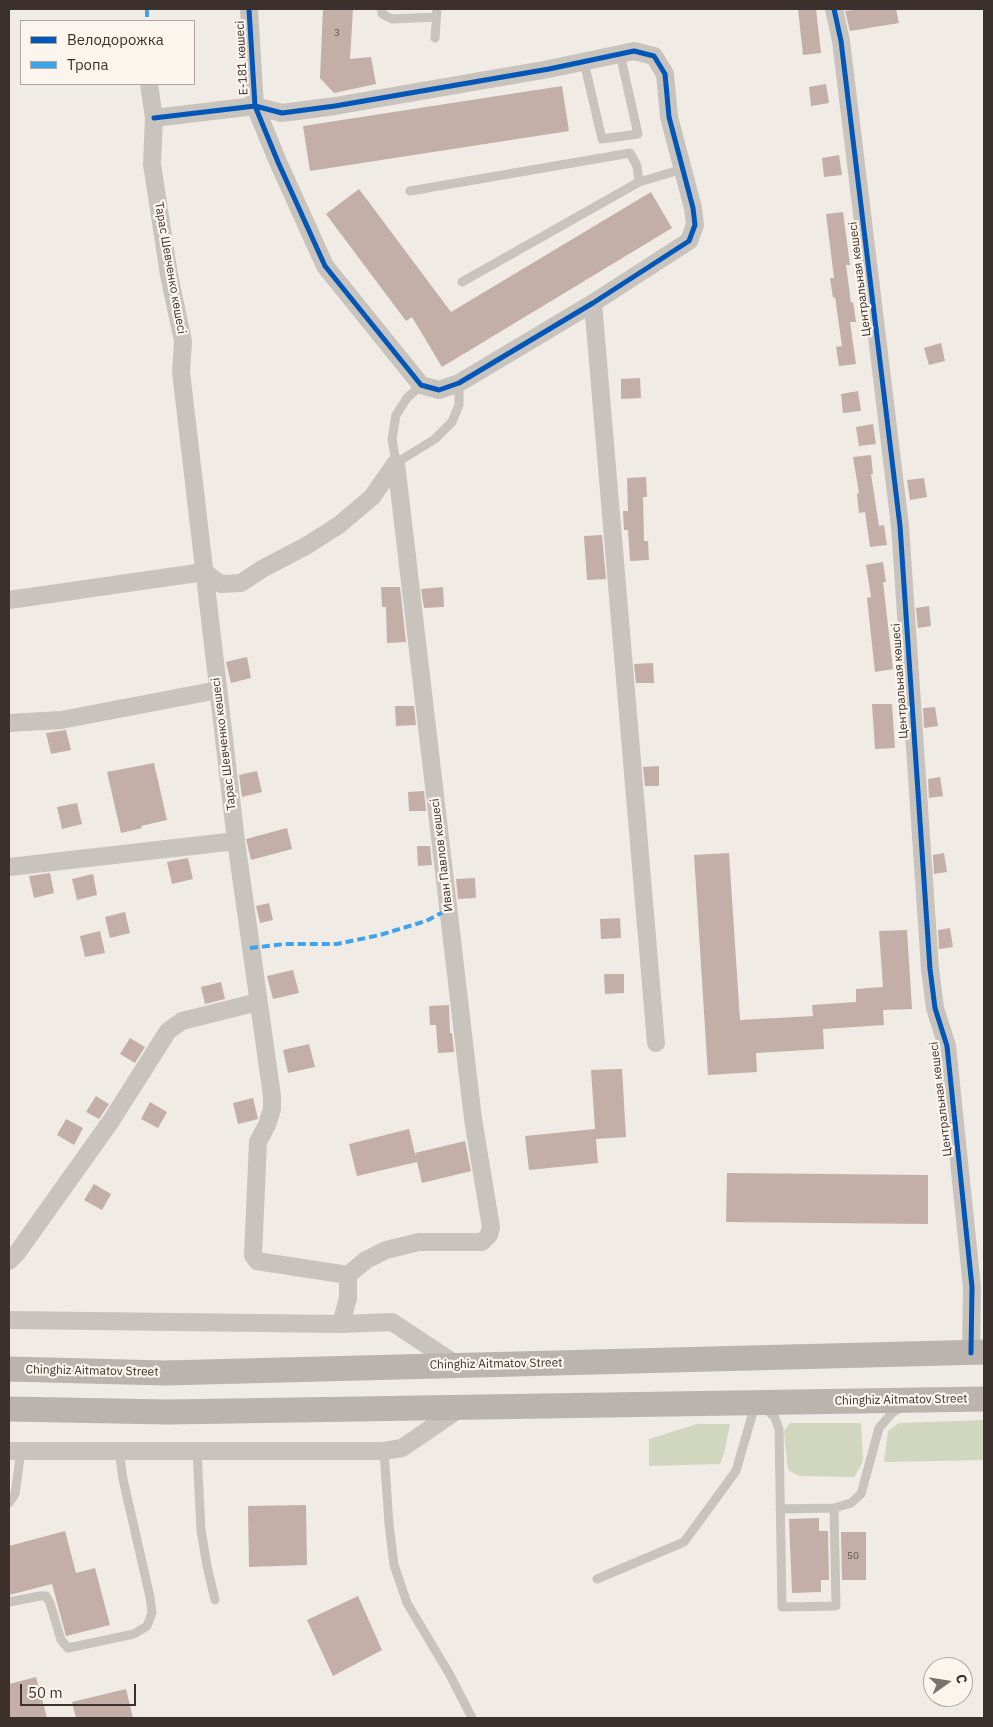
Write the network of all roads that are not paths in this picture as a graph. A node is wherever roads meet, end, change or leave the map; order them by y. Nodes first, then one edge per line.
1 (249, 9) edge
2 (382, 9) edge
3 (834, 9) edge
4 (436, 13) edge
5 (435, 38) dead end
6 (620, 54) junction
7 (584, 62) junction
8 (150, 85) edge
9 (255, 106) junction
10 (154, 118) junction
11 (683, 168) junction
12 (639, 182) junction
13 (410, 191) dead end
14 (462, 282) dead end
15 (592, 303) junction
16 (459, 383) junction
17 (421, 385) junction
18 (396, 463) junction
19 (204, 572) junction
20 (9, 600) edge
21 (218, 690) junction
22 (9, 723) edge
23 (236, 841) junction
24 (9, 867) edge
25 (258, 1002) junction
26 (656, 1043) dead end
27 (9, 1261) edge
28 (348, 1275) junction
29 (9, 1320) edge
30 (341, 1324) junction
31 (977, 1352) edge
32 (457, 1365) junction
33 (9, 1369) edge
34 (984, 1398) edge
35 (912, 1400) junction
36 (756, 1402) junction
37 (462, 1407) junction
38 (9, 1409) edge
39 (119, 1450) junction
40 (384, 1450) junction
41 (15, 1451) edge
42 (197, 1451) junction
43 (9, 1503) edge
44 (834, 1508) junction
45 (780, 1509) junction
46 (597, 1579) dead end
47 (215, 1600) dead end
48 (9, 1602) edge
49 (472, 1718) edge

1 - 9 street, Е-181 көшесі
2 - 4 lane
3 - 31 street, Центральная көшесі
4 - 5 lane
6 - 7 street
6 - 7 lane
6 - 11 street
7 - 9 street
8 - 10 street, Тарас Шевченко көшесі
9 - 10 street
9 - 17 street, Е-181 көшесі
10 - 19 street, Тарас Шевченко көшесі
11 - 12 lane
11 - 15 street
12 - 13 lane
12 - 14 lane
15 - 16 street
15 - 26 street
16 - 17 street
16 - 18 lane
17 - 18 lane
18 - 19 street
18 - 28 street, Иван Павлов көшесі
19 - 20 street
19 - 21 street, Тарас Шевченко көшесі
21 - 22 street
21 - 23 street, Тарас Шевченко көшесі
23 - 24 street
23 - 25 street, Тарас Шевченко көшесі
25 - 27 street
25 - 28 street, Тарас Шевченко көшесі
28 - 30 street
29 - 30 street
30 - 32 street
31 - 32 main road, Chinghiz Aitmatov Street
32 - 33 main road, Chinghiz Aitmatov Street
34 - 35 main road, Chinghiz Aitmatov Street
35 - 36 main road, Chinghiz Aitmatov Street
35 - 44 lane
36 - 37 main road, Chinghiz Aitmatov Street
36 - 45 lane
36 - 46 lane
37 - 38 main road, Chinghiz Aitmatov Street
37 - 40 street
39 - 41 street
39 - 42 street
39 - 48 lane
40 - 42 street
40 - 49 lane
41 - 43 lane
42 - 47 lane
44 - 45 lane
44 - 45 lane

